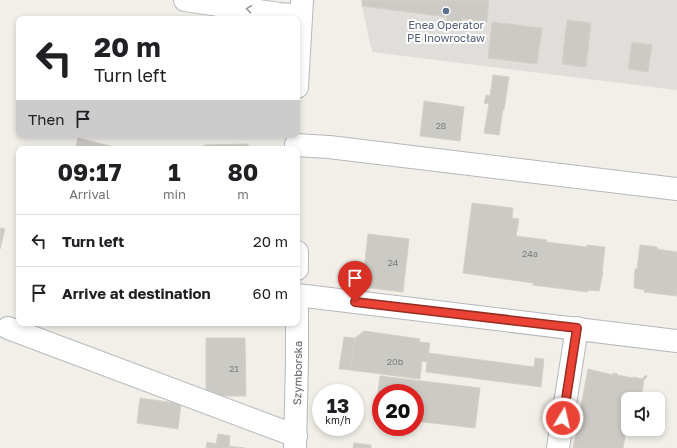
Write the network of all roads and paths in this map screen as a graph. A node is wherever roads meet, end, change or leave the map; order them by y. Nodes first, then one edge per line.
1 (185, 0) edge
2 (301, 8) edge
3 (300, 28) edge
4 (296, 143) edge
5 (677, 189) edge
6 (300, 297) edge
7 (297, 326) edge
8 (8, 328) dead end
9 (577, 328) junction
10 (677, 341) edge
11 (296, 442) edge
12 (558, 448) edge

2 -> 1 street
2 - 3 street
4 - 5 street
6 - 9 street
7 - 11 street, Szymborska
8 - 11 street
9 - 10 street
9 - 12 street

